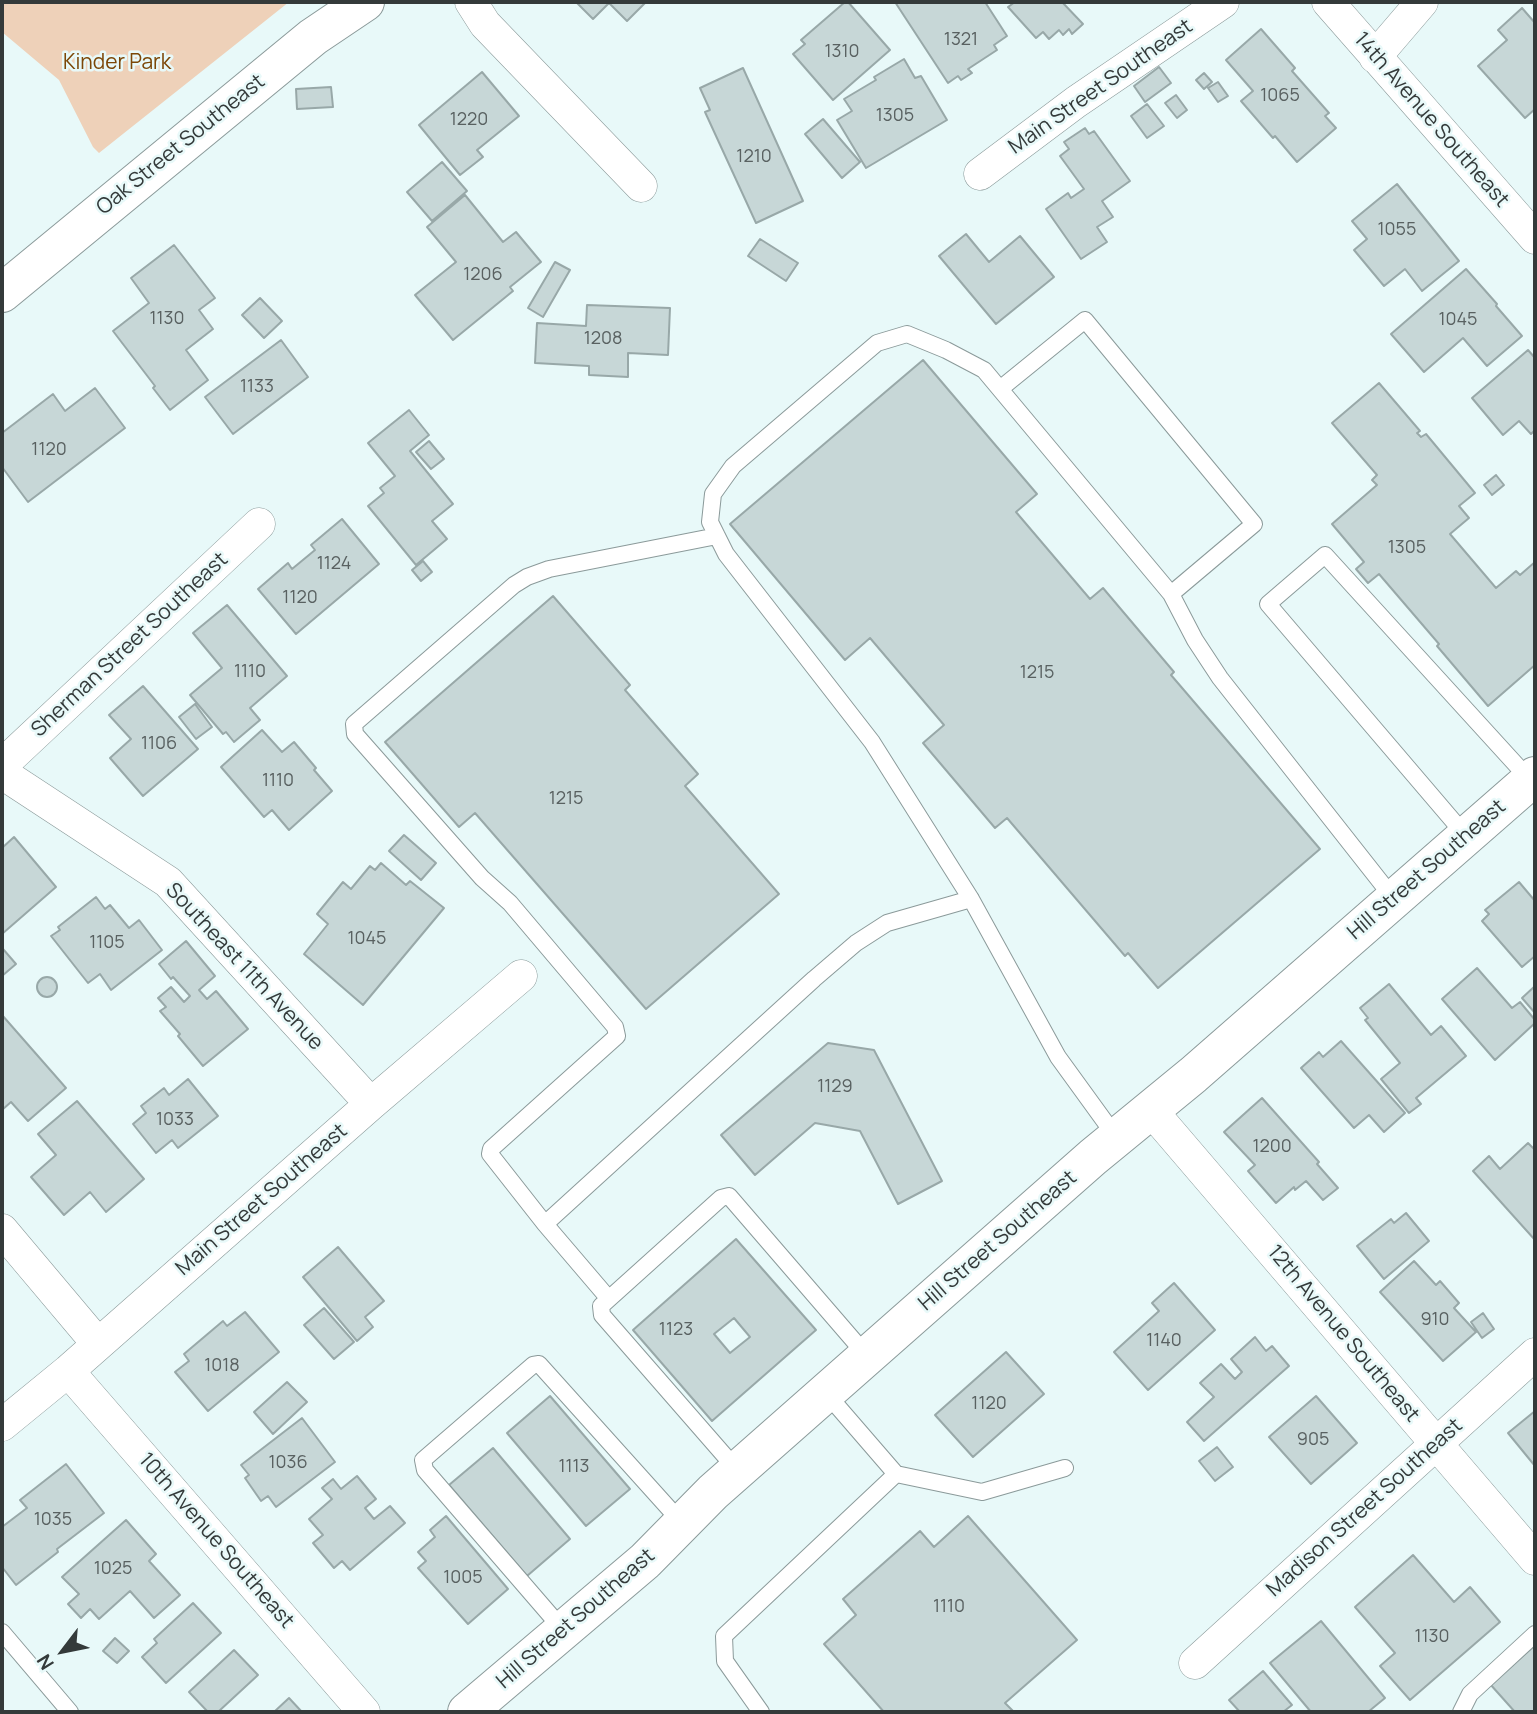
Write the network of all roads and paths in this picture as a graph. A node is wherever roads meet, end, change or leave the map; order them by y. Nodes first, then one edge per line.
1 (365, 2) edge
2 (471, 2) edge
3 (1223, 2) edge
4 (1328, 2) edge
5 (1422, 2) edge
6 (1375, 57) junction
7 (980, 174) dead end
8 (641, 186) dead end
9 (1535, 238) edge
10 (2, 293) edge
11 (1000, 389) junction
12 (259, 524) dead end
13 (717, 536) junction
14 (1171, 594) junction
15 (2, 765) edge
16 (2, 773) edge
17 (1533, 778) edge
18 (1466, 836) junction
19 (971, 899) junction
20 (1394, 899) junction
21 (521, 976) dead end
22 (371, 1104) junction
23 (1150, 1109) junction
24 (1116, 1138) junction
25 (545, 1223) junction
26 (2, 1230) edge
27 (609, 1298) junction
28 (98, 1344) junction
29 (1535, 1354) edge
30 (867, 1356) junction
31 (68, 1371) junction
32 (826, 1394) junction
33 (2, 1424) edge
34 (1436, 1444) junction
35 (1065, 1468) dead end
36 (738, 1471) junction
37 (896, 1474) junction
38 (682, 1523) junction
39 (1535, 1559) edge
40 (564, 1631) junction
41 (2, 1632) edge
42 (1535, 1634) edge
43 (1195, 1662) dead end
44 (70, 1712) edge
45 (365, 1712) edge
46 (467, 1712) edge
47 (761, 1712) edge
48 (1461, 1712) edge

1 - 10 street, Oak Street Southeast
2 - 8 street
3 - 7 street, Main Street Southeast
4 - 6 street, 14th Avenue Southeast
5 - 6 street
6 - 9 street, 14th Avenue Southeast
11 - 13 lane
11 - 14 lane
11 - 14 lane
12 - 15 street, Sherman Street Southeast
13 - 19 lane
13 - 25 lane
14 - 20 lane
16 - 22 street, Southeast 11th Avenue
17 - 18 street, Hill Street Southeast
17 - 18 lane
18 - 20 street, Hill Street Southeast
19 - 24 lane
19 - 25 lane
20 - 23 street, Hill Street Southeast
21 - 22 street, Main Street Southeast
22 - 28 street, Main Street Southeast
23 - 24 street, Hill Street Southeast
23 - 34 street, 12th Avenue Southeast
24 - 30 street, Hill Street Southeast
25 - 27 lane
26 - 28 street
27 - 30 lane
27 - 36 lane
28 - 31 street, Main Street Southeast
29 - 34 street, Madison Street Southeast
30 - 32 street, Hill Street Southeast
31 - 33 street, Main Street Southeast
31 - 45 street, 10th Avenue Southeast
32 - 36 street, Hill Street Southeast
32 - 37 lane
34 - 39 street, 12th Avenue Southeast
34 - 43 street, Madison Street Southeast
35 - 37 lane
36 - 38 street, Hill Street Southeast
37 - 47 lane
38 - 40 street, Hill Street Southeast
38 - 40 lane
40 - 46 street, Hill Street Southeast
41 - 44 lane
42 - 48 lane

